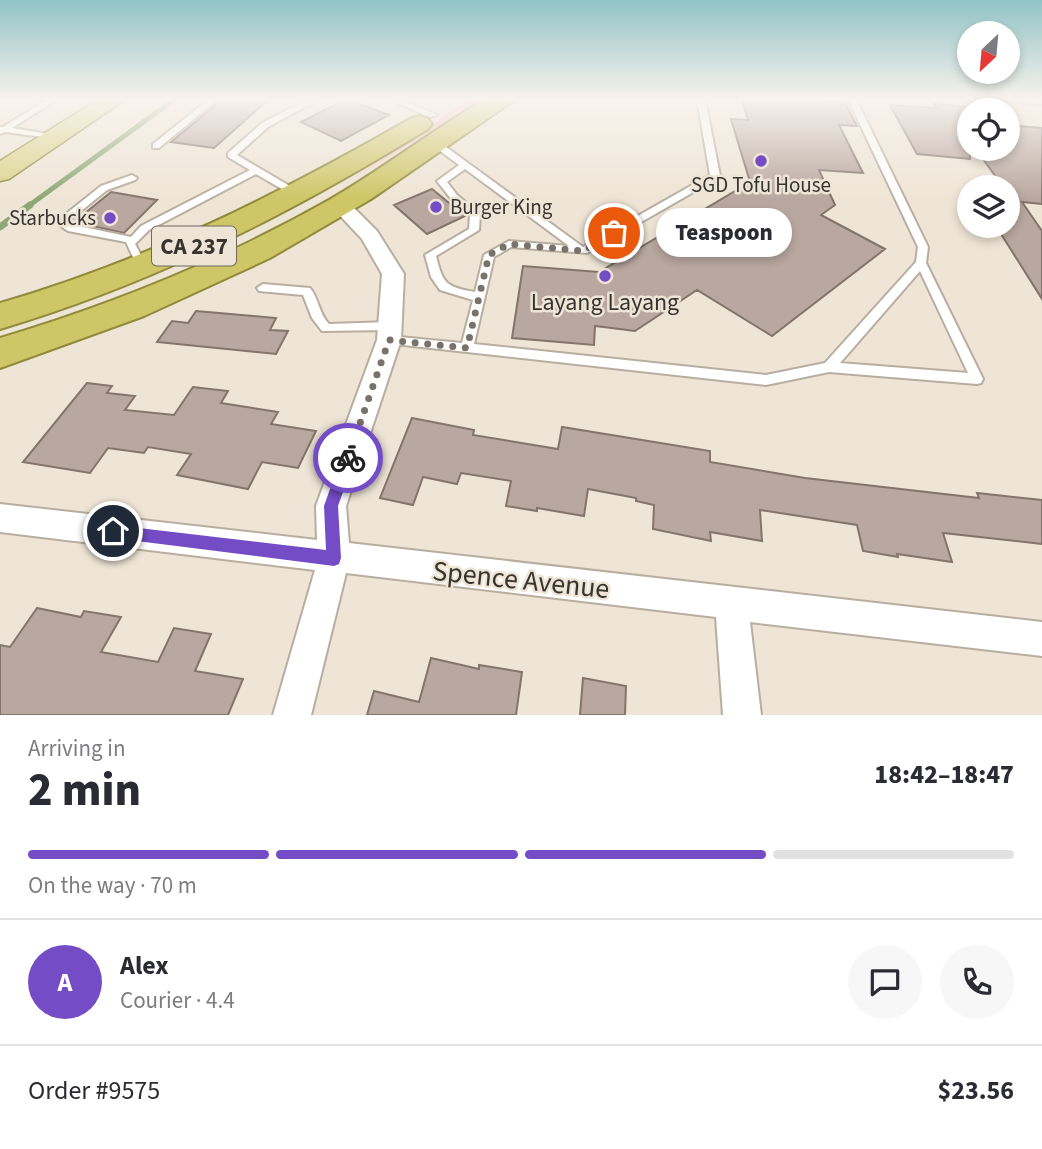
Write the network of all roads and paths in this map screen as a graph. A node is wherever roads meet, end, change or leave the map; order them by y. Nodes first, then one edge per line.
1 (18, 132) edge
2 (65, 132) edge
3 (173, 132) edge
4 (257, 132) edge
5 (426, 132) edge
6 (430, 132) edge
7 (437, 132) edge
8 (707, 132) edge
9 (868, 132) edge
10 (57, 138) junction
11 (156, 146) dead end
12 (465, 165) junction
13 (344, 169) junction
14 (256, 170) junction
15 (4, 178) edge
16 (132, 178) dead end
17 (297, 194) junction
18 (341, 205) junction
19 (253, 251) junction
20 (583, 251) junction
21 (138, 254) junction
22 (921, 262) junction
23 (263, 288) dead end
24 (479, 297) junction
25 (0, 316) edge
26 (390, 333) junction
27 (467, 348) junction
28 (0, 353) edge
29 (829, 367) junction
30 (1, 519) edge
31 (334, 558) junction
32 (731, 603) junction
33 (1042, 639) edge
34 (292, 715) edge
35 (742, 715) edge

1 - 10 lane
2 - 10 main road
3 - 11 lane
4 - 14 lane
5 - 13 highway, CA 237
6 - 18 highway, CA 237
7 - 12 lane
8 - 20 lane
9 - 22 lane
10 - 15 main road
12 - 20 lane
12 - 24 lane
13 - 17 highway, CA 237
13 - 18 highway
14 - 17 lane
14 - 21 lane
16 - 21 lane
17 - 19 highway
17 - 21 highway, CA 237
18 - 19 highway, CA 237
18 - 26 street
19 - 28 highway, CA 237
20 - 24 lane
21 - 25 highway, CA 237
22 - 29 lane
22 - 29 lane
23 - 26 lane
24 - 27 lane
26 - 27 lane
26 - 31 street
27 - 29 lane
30 - 31 street, Spence Avenue
31 - 32 street, Spence Avenue
31 - 34 street
32 - 33 street, Spence Avenue
32 - 35 street

